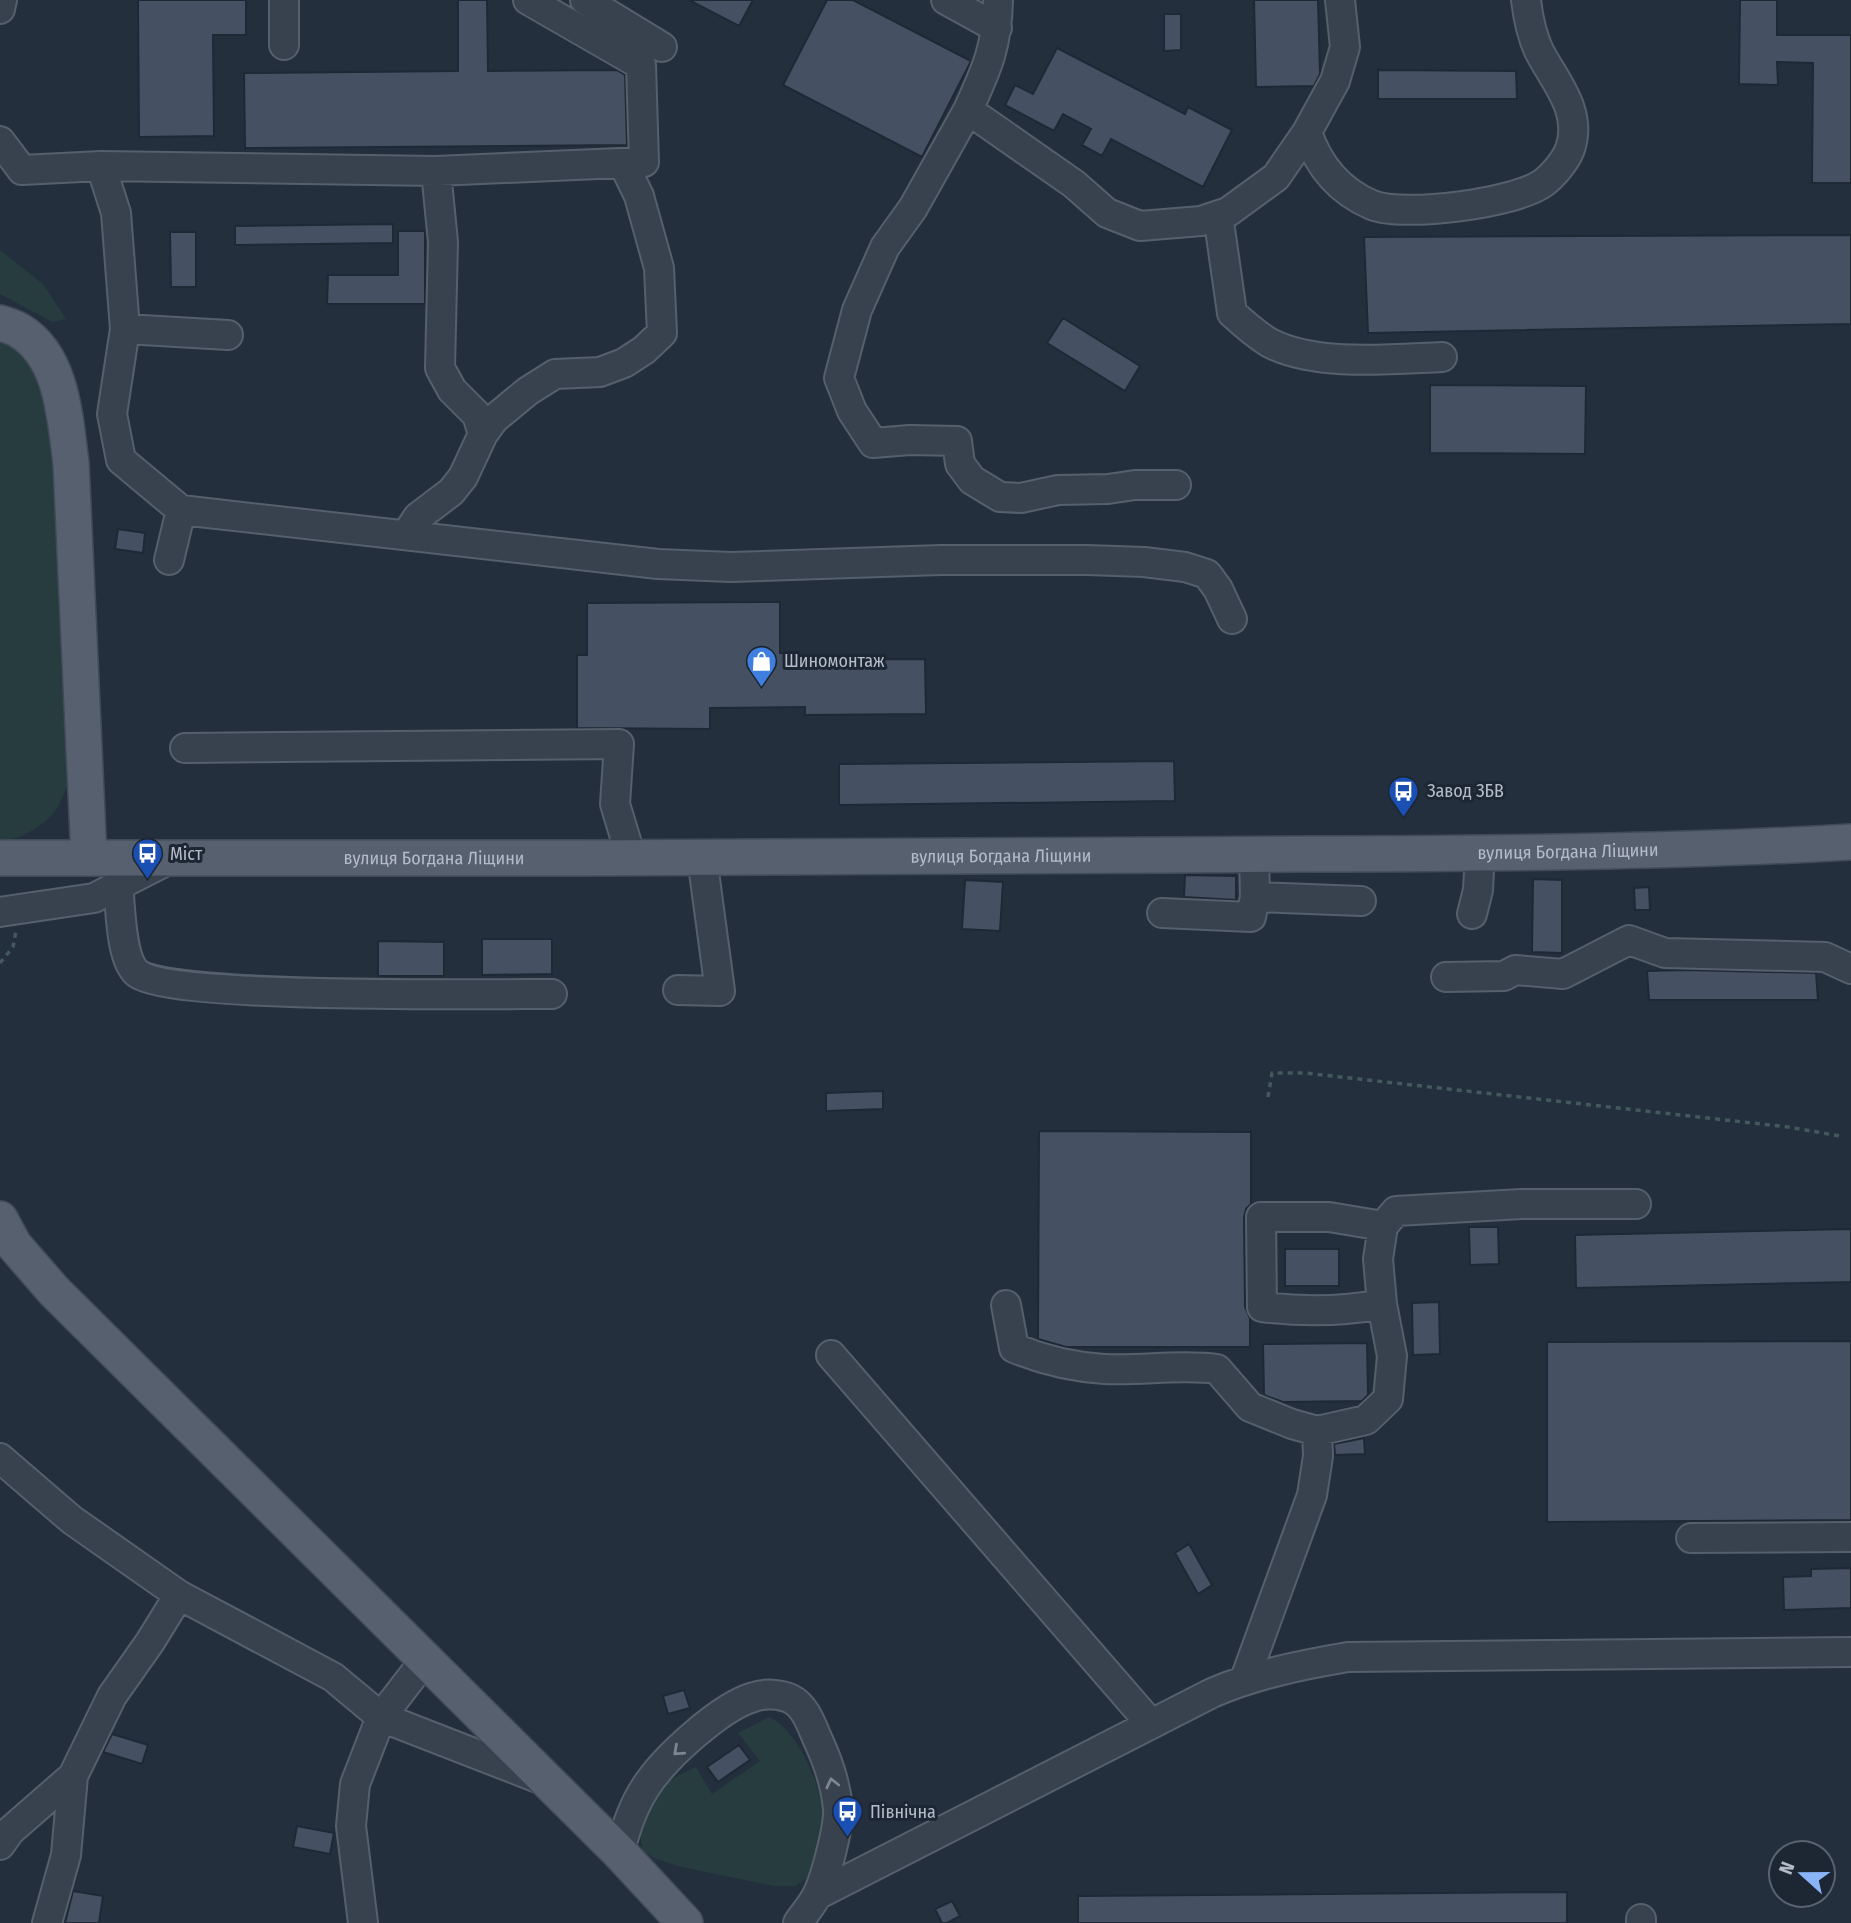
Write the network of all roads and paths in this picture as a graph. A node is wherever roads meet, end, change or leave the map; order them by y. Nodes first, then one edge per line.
1 (2, 0) edge
2 (284, 0) edge
3 (528, 0) edge
4 (585, 0) edge
5 (946, 0) edge
6 (998, 0) edge
7 (1340, 0) edge
8 (1526, 0) edge
9 (0, 9) edge
10 (998, 29) junction
11 (284, 45) dead end
12 (662, 47) dead end
13 (968, 110) junction
14 (1307, 132) junction
15 (0, 141) edge
16 (623, 163) junction
17 (101, 166) junction
18 (436, 171) junction
19 (1218, 215) junction
20 (0, 323) edge
21 (125, 329) junction
22 (228, 335) dead end
23 (1442, 357) dead end
24 (483, 434) junction
25 (1176, 485) dead end
26 (181, 510) junction
27 (406, 535) junction
28 (169, 560) dead end
29 (1233, 620) dead end
30 (185, 748) dead end
31 (1851, 842) edge
32 (1480, 852) junction
33 (1254, 854) junction
34 (631, 857) junction
35 (702, 857) junction
36 (0, 858) edge
37 (89, 858) junction
38 (161, 858) junction
39 (118, 886) junction
40 (1255, 897) junction
41 (1361, 901) dead end
42 (11, 911) edge
43 (1162, 912) dead end
44 (1472, 914) dead end
45 (0, 963) edge
46 (1851, 969) edge
47 (1446, 977) dead end
48 (678, 990) dead end
49 (552, 994) dead end
50 (1268, 1097) dead end
51 (1840, 1136) dead end
52 (1636, 1204) dead end
53 (0, 1219) edge
54 (1383, 1226) junction
55 (1382, 1304) junction
56 (1006, 1305) dead end
57 (831, 1355) dead end
58 (1317, 1431) junction
59 (0, 1458) edge
60 (1851, 1536) edge
61 (1690, 1538) dead end
62 (179, 1595) junction
63 (1851, 1652) edge
64 (425, 1660) junction
65 (1245, 1679) junction
66 (381, 1717) junction
67 (1150, 1724) junction
68 (73, 1776) junction
69 (549, 1782) junction
70 (0, 1845) edge
71 (620, 1852) junction
72 (817, 1895) junction
73 (47, 1923) edge
74 (363, 1923) edge
75 (685, 1923) edge
76 (798, 1923) edge

1 - 9 street
2 - 11 street
3 - 16 street
4 - 12 street
5 - 10 street
6 - 10 street
7 - 14 street
8 - 14 street
10 - 13 street
13 - 19 street
13 - 25 street
14 - 19 street
15 - 17 street
16 - 18 street
16 - 24 street
17 - 18 street
17 - 21 street
18 - 24 street
19 - 23 street
20 - 37 main road
21 - 22 street
21 - 26 street
24 - 27 street
26 - 27 street
26 - 28 street
27 - 29 street
30 - 34 street
31 - 32 main road, вулиця Богдана Ліщини
32 - 33 main road, вулиця Богдана Ліщини
32 - 44 street
33 - 35 main road, вулиця Богдана Ліщини
33 - 40 street
34 - 35 main road, вулиця Богдана Ліщини
34 - 38 main road, вулиця Богдана Ліщини
35 - 48 street
36 - 37 main road, вулиця Богдана Ліщини
37 - 38 main road, вулиця Богдана Ліщини
38 - 39 street
39 - 42 street
39 - 49 street
40 - 41 street
40 - 43 street
42 - 45 path
46 - 47 street
50 - 51 path
52 - 54 street
53 - 64 main road
54 - 55 street
54 - 55 street
55 - 58 street
56 - 58 street
57 - 67 street
58 - 65 street
59 - 62 street
60 - 61 street
62 - 66 street
62 - 68 street
63 - 65 street
64 - 66 street
64 - 69 main road
65 - 67 street
66 - 69 street
66 - 74 street
67 - 72 street
68 - 70 street
68 - 73 street
69 - 71 main road
72 -> 71 street
71 - 75 main road
72 - 76 street

